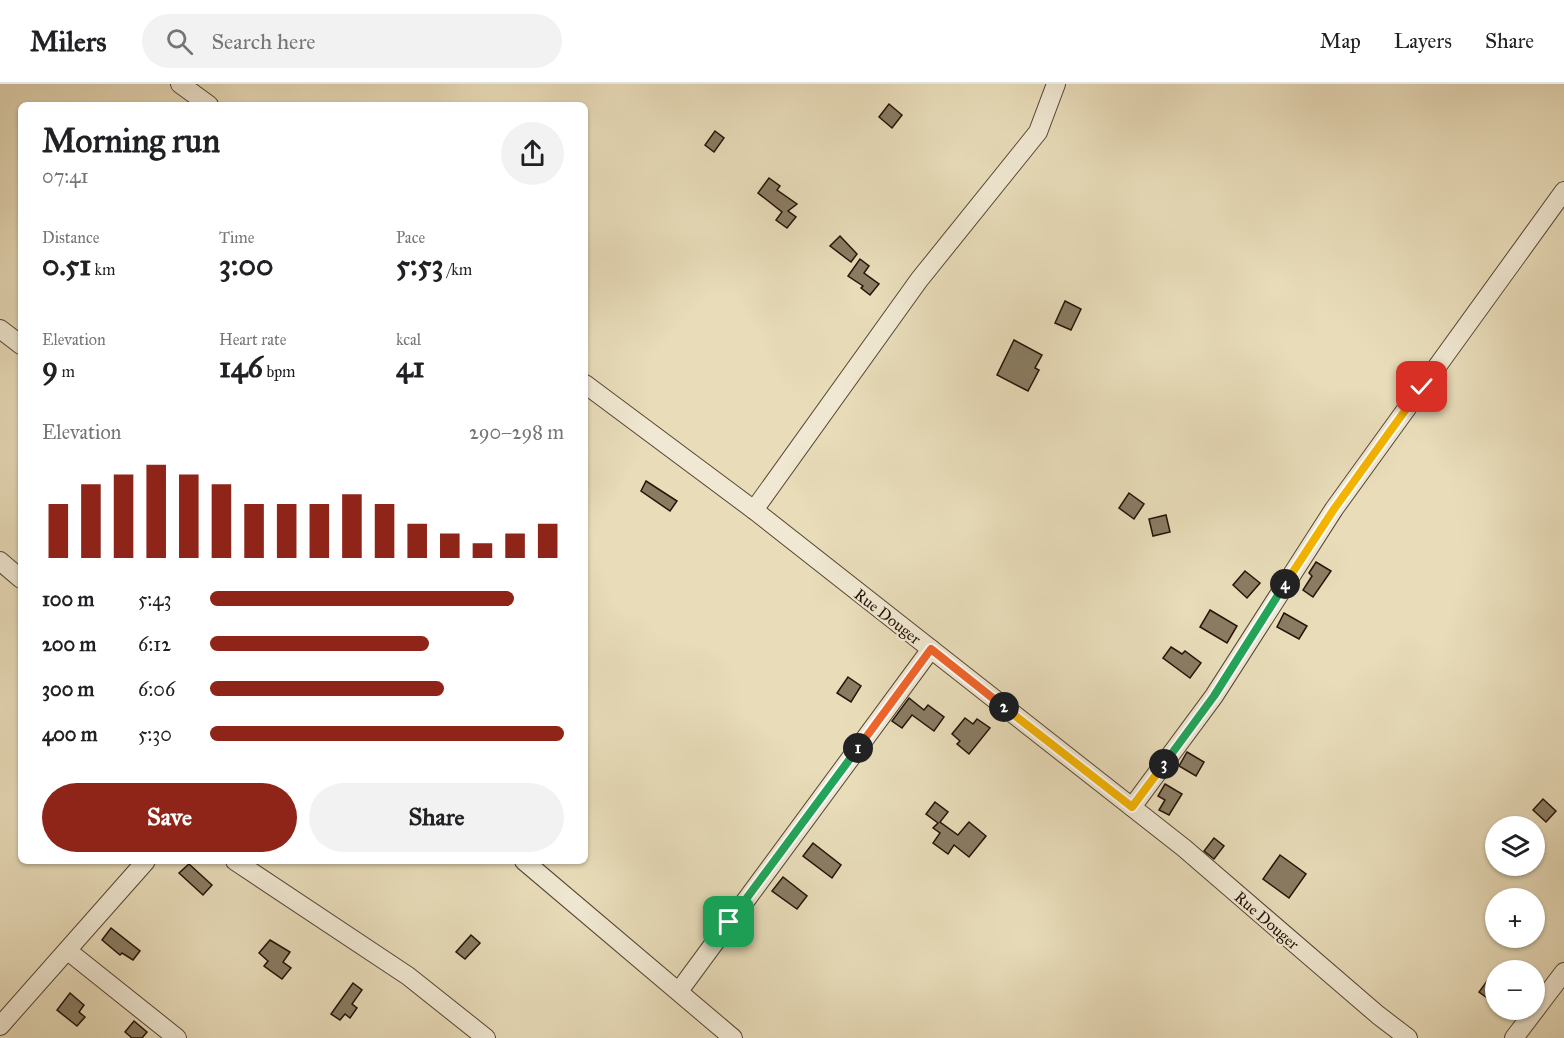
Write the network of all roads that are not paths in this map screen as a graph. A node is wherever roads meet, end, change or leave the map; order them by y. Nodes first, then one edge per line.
1 (180, 84) edge
2 (1056, 84) edge
3 (204, 102) edge
4 (1564, 191) edge
5 (0, 329) edge
6 (18, 343) edge
7 (588, 386) edge
8 (754, 510) junction
9 (0, 561) edge
10 (18, 576) edge
11 (931, 649) junction
12 (1132, 807) junction
13 (143, 864) edge
14 (240, 864) edge
15 (528, 864) edge
16 (68, 951) junction
17 (1564, 972) edge
18 (679, 990) junction
19 (0, 1026) edge
20 (177, 1038) edge
21 (486, 1038) edge
22 (734, 1038) edge
23 (1408, 1038) edge
24 (1514, 1038) edge

1 - 3 street
2 - 8 street
4 - 12 street
5 - 6 street
7 - 8 street, Rue Douger
8 - 11 street, Rue Douger
9 - 10 street
11 - 12 street, Rue Douger
11 - 18 street
12 - 23 street, Rue Douger
13 - 16 street
14 - 21 street
15 - 18 street
16 - 19 street
16 - 20 street
17 - 24 street
18 - 22 street

